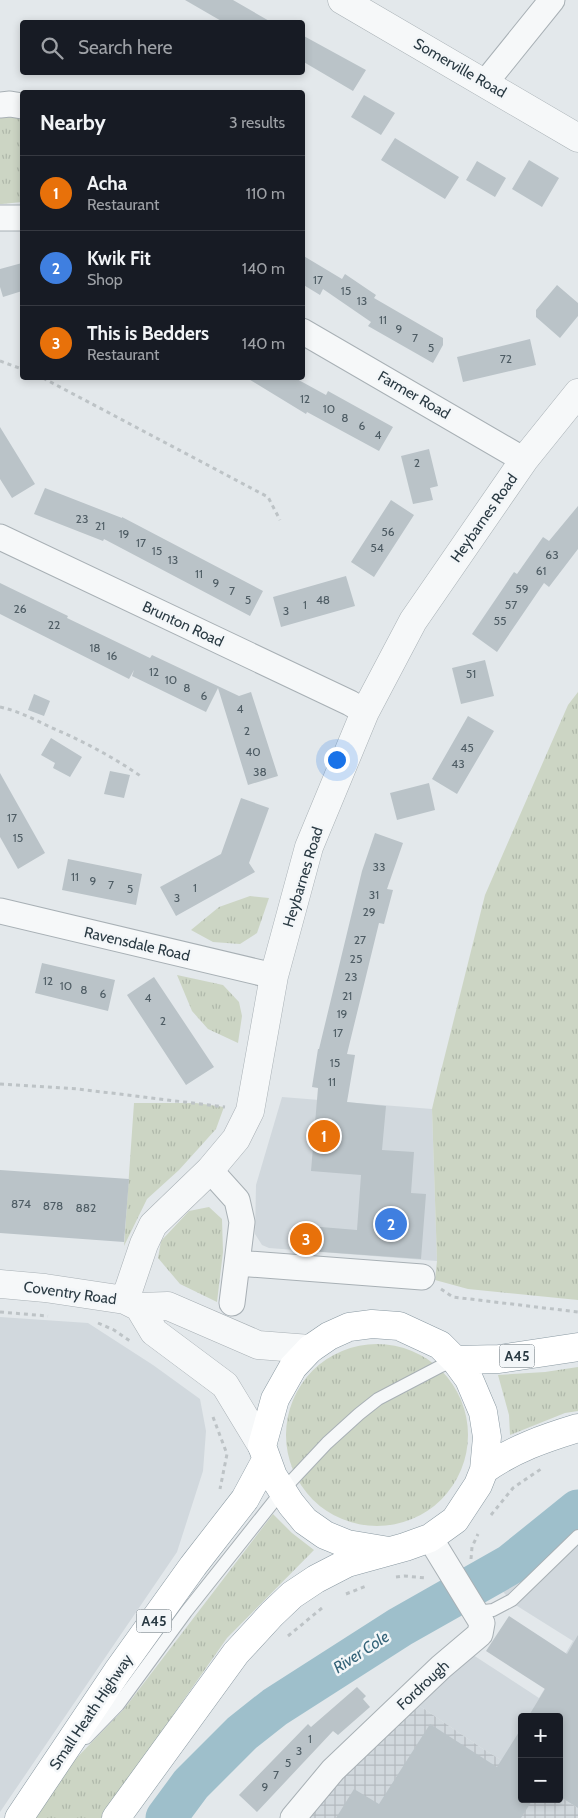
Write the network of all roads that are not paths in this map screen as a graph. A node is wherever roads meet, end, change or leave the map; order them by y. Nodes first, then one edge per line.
1 (342, 0) edge
2 (552, 0) edge
3 (485, 83) junction
4 (0, 106) edge
5 (20, 106) edge
6 (578, 138) edge
7 (0, 218) edge
8 (20, 218) edge
9 (305, 333) edge
10 (578, 393) edge
11 (524, 460) junction
12 (0, 537) edge
13 (365, 712) junction
14 (0, 911) edge
15 (274, 976) junction
16 (210, 1170) junction
17 (237, 1263) junction
18 (422, 1277) road end
19 (0, 1284) edge
20 (232, 1303) dead end
21 (132, 1304) junction
22 (578, 1348) edge
23 (310, 1349) junction
24 (455, 1360) junction
25 (578, 1428) edge
26 (264, 1453) junction
27 (484, 1470) junction
28 (282, 1491) junction
29 (578, 1536) edge
30 (430, 1538) junction
31 (389, 1551) junction
32 (474, 1608) junction
33 (43, 1783) junction
34 (19, 1818) edge
35 (116, 1818) edge
36 (293, 1818) edge

1 - 3 street, Somerville Road
2 - 3 street
3 - 6 street, Somerville Road
4 - 5 street
7 - 8 street
9 - 11 street, Farmer Road
10 - 11 street, Heybarnes Road
11 - 13 street, Heybarnes Road
12 - 13 street, Brunton Road
13 - 15 street, Heybarnes Road
14 - 15 street, Ravensdale Road
15 - 16 street, Heybarnes Road
16 - 17 street
16 - 21 street, Heybarnes Road
17 - 18 street
17 - 20 street
19 - 21 street, Coventry Road
21 - 23 street, Coventry Road
21 - 26 street
22 - 24 highway, A45
23 - 24 highway, Small Heath Highway
23 - 26 highway, Small Heath Highway
24 - 27 highway, Small Heath Highway
24 - 28 lane
25 - 27 highway
26 - 28 highway
26 - 33 highway, Small Heath Highway / A45
27 - 30 highway
28 - 31 highway
28 - 33 lane
29 - 32 lane
30 - 31 highway
30 - 32 street, Fordrough
31 - 35 highway
32 - 36 street, Fordrough
33 - 34 highway, Small Heath Highway / A45

